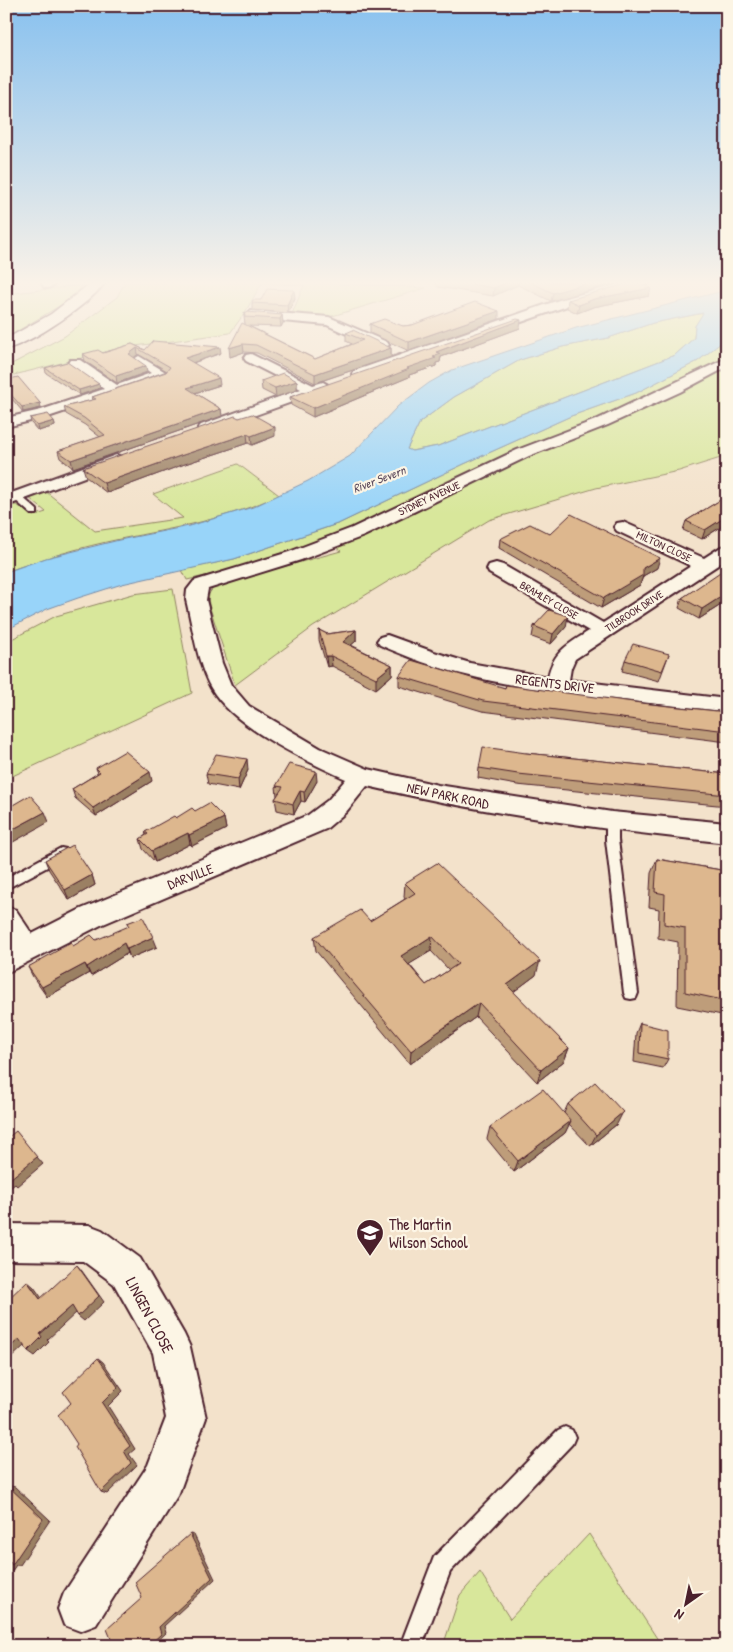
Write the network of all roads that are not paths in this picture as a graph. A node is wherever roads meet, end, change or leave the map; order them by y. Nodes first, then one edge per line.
1 (253, 359) edge
2 (401, 359) edge
3 (139, 360) edge
4 (727, 362) edge
5 (77, 369) edge
6 (114, 389) junction
7 (313, 390) junction
8 (6, 423) edge
9 (192, 433) edge
10 (126, 456) edge
11 (12, 499) edge
12 (34, 512) dead end
13 (623, 527) dead end
14 (727, 550) edge
15 (704, 565) junction
16 (495, 569) dead end
17 (603, 631) junction
18 (387, 641) dead end
19 (212, 663) joint
20 (557, 684) junction
21 (727, 706) edge
22 (362, 776) junction
23 (612, 821) junction
24 (727, 833) edge
25 (72, 847) edge
26 (6, 884) edge
27 (6, 918) edge
28 (17, 955) edge
29 (631, 992) dead end
30 (6, 1242) edge
31 (565, 1437) dead end
32 (80, 1609) dead end
33 (411, 1646) edge

1 - 7 street
2 - 7 street
3 - 6 street
4 - 19 street, SYDNEY AVENUE
5 - 6 street
6 - 8 street
7 - 9 street
10 - 11 street
11 - 12 lane
13 - 15 street, MILTON CLOSE
14 - 15 street, TILBROOK DRIVE
15 - 17 street, TILBROOK DRIVE
16 - 17 street, BRAMLEY CLOSE
17 - 20 street, TILBROOK DRIVE
18 - 20 street, REGENTS DRIVE
19 - 22 street, NEW PARK ROAD
20 - 21 street, REGENTS DRIVE
22 - 23 street, NEW PARK ROAD
22 - 28 street, DARVILLE
23 - 24 street, NEW PARK ROAD
23 - 29 lane
25 - 26 lane
27 - 28 street
30 - 32 street, LINGEN CLOSE
31 - 33 lane

